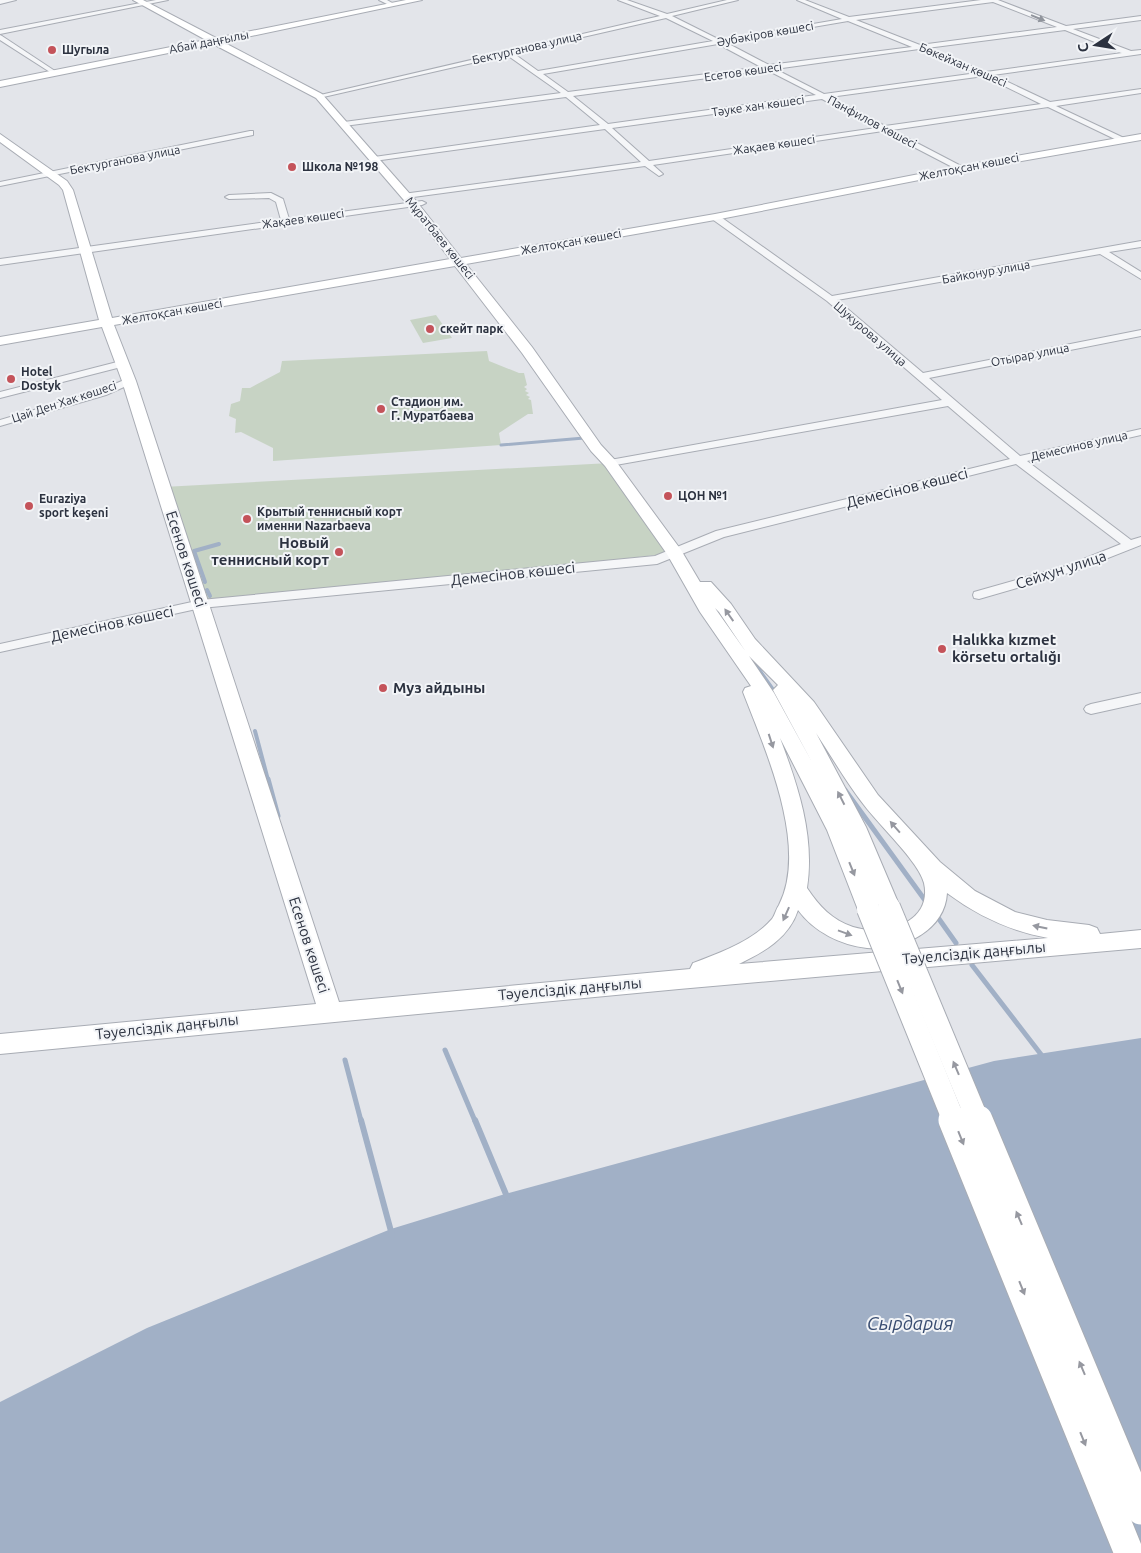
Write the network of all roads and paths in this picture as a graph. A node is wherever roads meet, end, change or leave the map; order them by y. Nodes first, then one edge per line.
1 (13, 0) edge
2 (165, 0) edge
3 (382, 0) edge
4 (409, 0) edge
5 (418, 0) edge
6 (621, 0) edge
7 (735, 0) edge
8 (800, 0) edge
9 (993, 0) edge
10 (0, 2) edge
11 (140, 2) edge
12 (391, 4) junction
13 (667, 16) junction
14 (1141, 18) edge
15 (850, 20) junction
16 (1061, 28) junction
17 (0, 32) edge
18 (0, 36) edge
19 (214, 40) junction
20 (720, 42) junction
21 (922, 48) junction
22 (507, 52) junction
23 (1141, 52) edge
24 (1131, 54) junction
25 (1141, 58) edge
26 (771, 68) junction
27 (53, 72) junction
28 (537, 74) junction
29 (986, 74) junction
30 (0, 83) edge
31 (1141, 91) edge
32 (568, 95) junction
33 (319, 96) junction
34 (825, 97) junction
35 (1050, 104) junction
36 (344, 124) junction
37 (607, 127) junction
38 (886, 128) junction
39 (250, 133) dead end
40 (0, 137) edge
41 (1141, 137) edge
42 (1121, 140) junction
43 (374, 159) junction
44 (646, 163) junction
45 (960, 169) junction
46 (51, 174) junction
47 (659, 174) dead end
48 (607, 178) dead end
49 (0, 184) edge
50 (229, 197) dead end
51 (410, 200) junction
52 (715, 217) junction
53 (286, 222) junction
54 (1141, 244) edge
55 (85, 250) junction
56 (1101, 251) junction
57 (0, 262) edge
58 (459, 262) junction
59 (1141, 276) edge
60 (830, 299) junction
61 (107, 324) junction
62 (1141, 333) edge
63 (0, 341) edge
64 (121, 364) junction
65 (919, 377) junction
66 (129, 381) junction
67 (0, 395) edge
68 (950, 402) junction
69 (0, 422) edge
70 (1141, 432) edge
71 (1018, 460) junction
72 (610, 463) junction
73 (1135, 542) edge
74 (675, 553) junction
75 (979, 595) dead end
76 (201, 604) junction
77 (741, 644) junction
78 (0, 648) edge
79 (1141, 698) edge
80 (1091, 709) dead end
81 (915, 849) junction
82 (797, 890) junction
83 (879, 908) junction
84 (1141, 938) edge
85 (679, 978) junction
86 (330, 1011) junction
87 (0, 1044) edge
88 (1141, 1510) edge
89 (1129, 1553) edge

1 - 10 street
2 - 11 street
3 - 12 street
4 - 12 street, Абай даңғылы
5 - 19 street, Абай даңғылы
6 - 13 street, Панфилов көшесі
7 - 13 street, Бектурганова улица
8 - 15 street, Бөкейхан көшесі
9 - 15 street, Әубәкіров көшесі
9 -> 16 street
11 - 17 street
11 - 19 street, Мұратбаев көшесі
12 - 19 street, Абай даңғылы
13 - 20 street, Панфилов көшесі
13 - 22 street, Бектурганова улица
14 - 16 street, Есетов көшесі
15 - 20 street, Әубәкіров көшесі
15 - 21 street, Бөкейхан көшесі
16 - 21 street, Есетов көшесі
16 - 24 street
18 - 27 street
19 - 27 street, Абай даңғылы
19 - 33 street, Мұратбаев көшесі
20 - 26 street, Панфилов көшесі
20 - 28 street, Әубәкіров көшесі
21 - 26 street, Есетов көшесі
21 - 29 street, Бөкейхан көшесі
22 - 28 street
22 - 33 street, Бектурганова улица
23 - 24 street, Тәуке хан көшесі
24 - 25 street
24 - 29 street, Тәуке хан көшесі
26 - 32 street, Есетов көшесі
26 - 34 street, Панфилов көшесі
27 - 30 street, Абай даңғылы
28 - 32 street
29 - 34 street, Тәуке хан көшесі
29 - 35 street, Бөкейхан көшесі
31 - 35 street, Жақаев көшесі
32 - 36 street, Есетов көшесі
32 - 37 street
33 - 36 street, Мұратбаев көшесі
34 - 37 street, Тәуке хан көшесі
34 - 38 street, Панфилов көшесі
35 - 38 street, Жақаев көшесі
35 - 42 street, Бөкейхан көшесі
36 - 43 street, Мұратбаев көшесі
37 - 43 street, Тәуке хан көшесі
37 - 44 street
38 - 44 street, Жақаев көшесі
38 - 45 street, Панфилов көшесі
39 - 46 street, Бектурганова улица
40 - 46 street, Есенов көшесі
41 - 42 street, Желтоқсан көшесі
42 - 45 street, Желтоқсан көшесі
43 - 51 street, Мұратбаев көшесі
44 - 47 street
44 - 51 street, Жақаев көшесі
45 - 52 street, Желтоқсан көшесі
46 - 49 street, Бектурганова улица
46 - 55 street, Есенов көшесі
48 - 51 street, Жақаев көшесі
50 - 53 street
51 - 53 street, Жақаев көшесі
51 - 58 street, Мұратбаев көшесі
52 - 58 street, Желтоқсан көшесі
52 - 60 street, Шукурова улица
53 - 55 street, Жақаев көшесі
54 - 56 street, Байконур улица
55 - 57 street, Жақаев көшесі
55 - 61 street, Есенов көшесі
56 - 59 street
56 - 60 street, Байконур улица
58 - 61 street, Желтоқсан көшесі
58 - 72 street, Мұратбаев көшесі
60 - 65 street, Шукурова улица
61 - 63 street, Желтоқсан көшесі
61 - 64 street, Есенов көшесі
62 - 65 street, Отырар улица
64 - 66 street, Есенов көшесі
64 - 67 street
65 - 68 street, Шукурова улица
66 - 69 street, Цай Ден Хак көшесі
66 - 76 street, Есенов көшесі
68 - 71 street, Шукурова улица
68 - 72 street
70 - 71 street, Демесинов улица
71 - 73 street, Шукурова улица
71 - 74 street, Демесінов көшесі
72 - 74 street, Мұратбаев көшесі
73 - 75 street, Сейхун улица
74 - 76 street, Демесінов көшесі
74 - 77 street, Мұратбаев көшесі
76 - 78 street, Демесінов көшесі
76 - 86 street, Есенов көшесі
81 -> 77 street
77 -> 82 street
77 - 83 street
79 - 80 street
82 -> 81 street
84 -> 81 street
82 -> 85 street
88 -> 83 street, bridge
83 -> 89 street, bridge
84 - 85 street, Тәуелсіздік даңғылы
85 - 86 street, Тәуелсіздік даңғылы
86 - 87 street, Тәуелсіздік даңғылы

